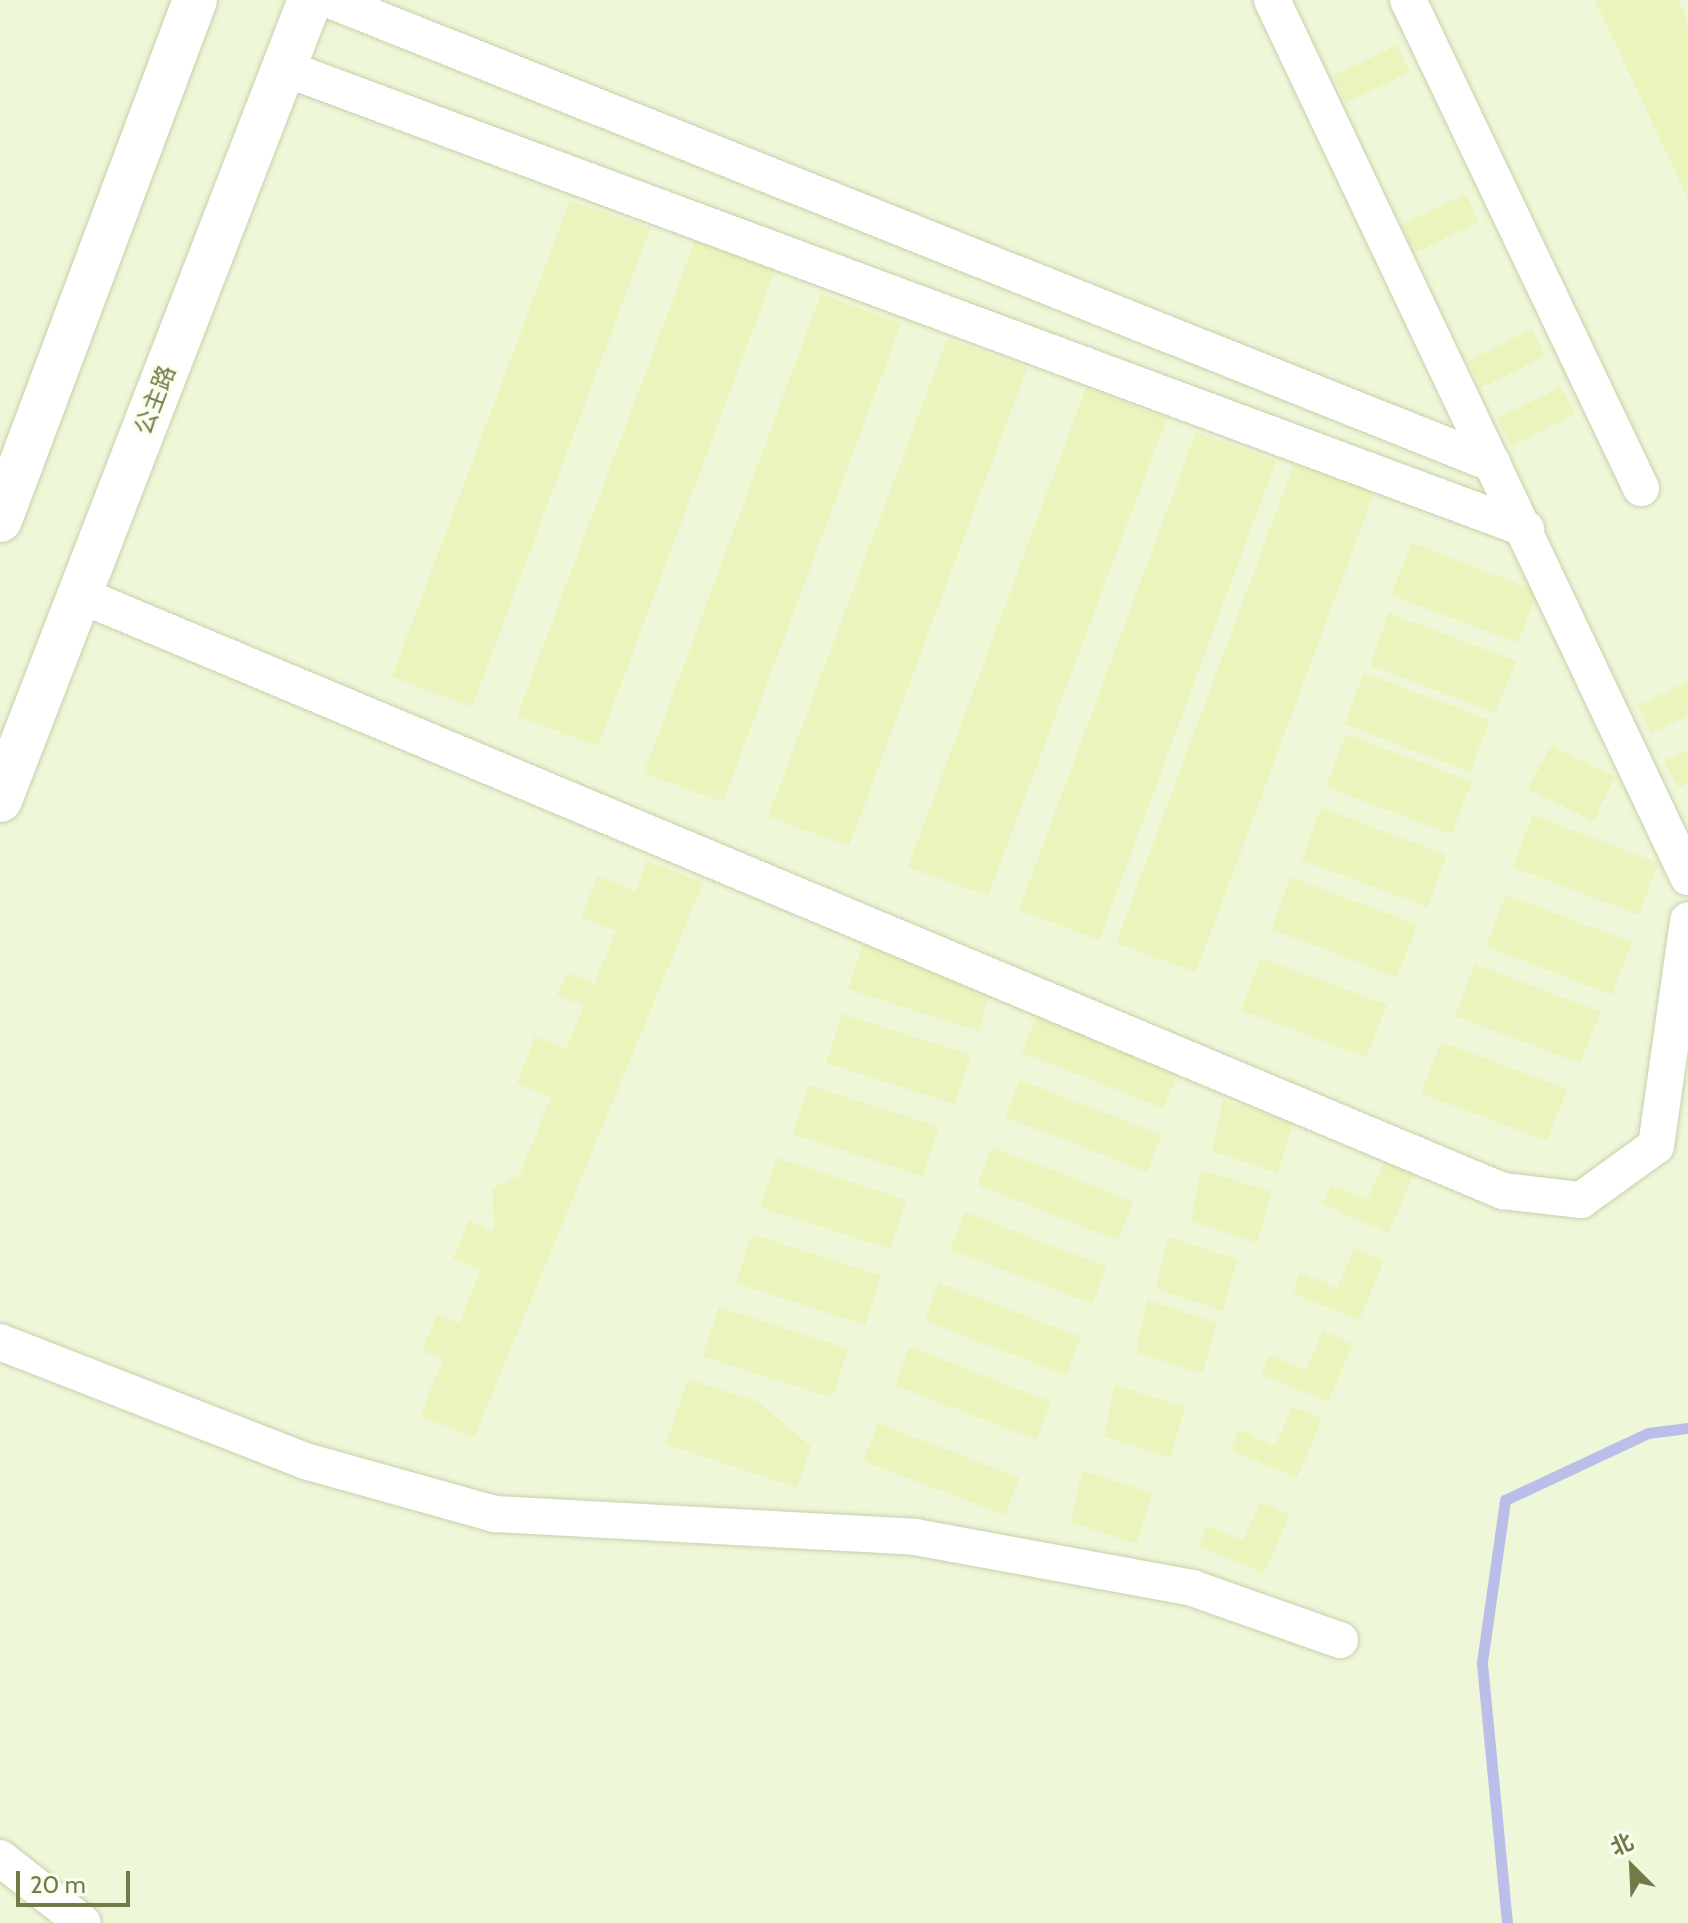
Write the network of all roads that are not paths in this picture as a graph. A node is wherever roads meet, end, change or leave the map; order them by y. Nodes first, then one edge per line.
1 (195, 0) edge
2 (310, 0) edge
3 (330, 0) edge
4 (1272, 0) edge
5 (1408, 0) edge
6 (284, 68) junction
7 (1493, 464) junction
8 (1641, 488) dead end
9 (0, 520) edge
10 (1526, 529) junction
11 (80, 595) junction
12 (0, 800) edge
13 (1688, 877) edge
14 (1688, 920) edge
15 (0, 1342) edge
16 (1340, 1640) dead end
17 (0, 1858) edge
18 (83, 1923) edge

1 - 9 main road
2 - 6 main road, 公主路
3 - 7 street
4 - 7 street
5 - 8 street
6 - 10 street
6 - 11 main road, 公主路
7 - 10 street
10 - 13 street
11 - 12 main road, 公主路
11 - 14 street
15 - 16 street
17 - 18 street

